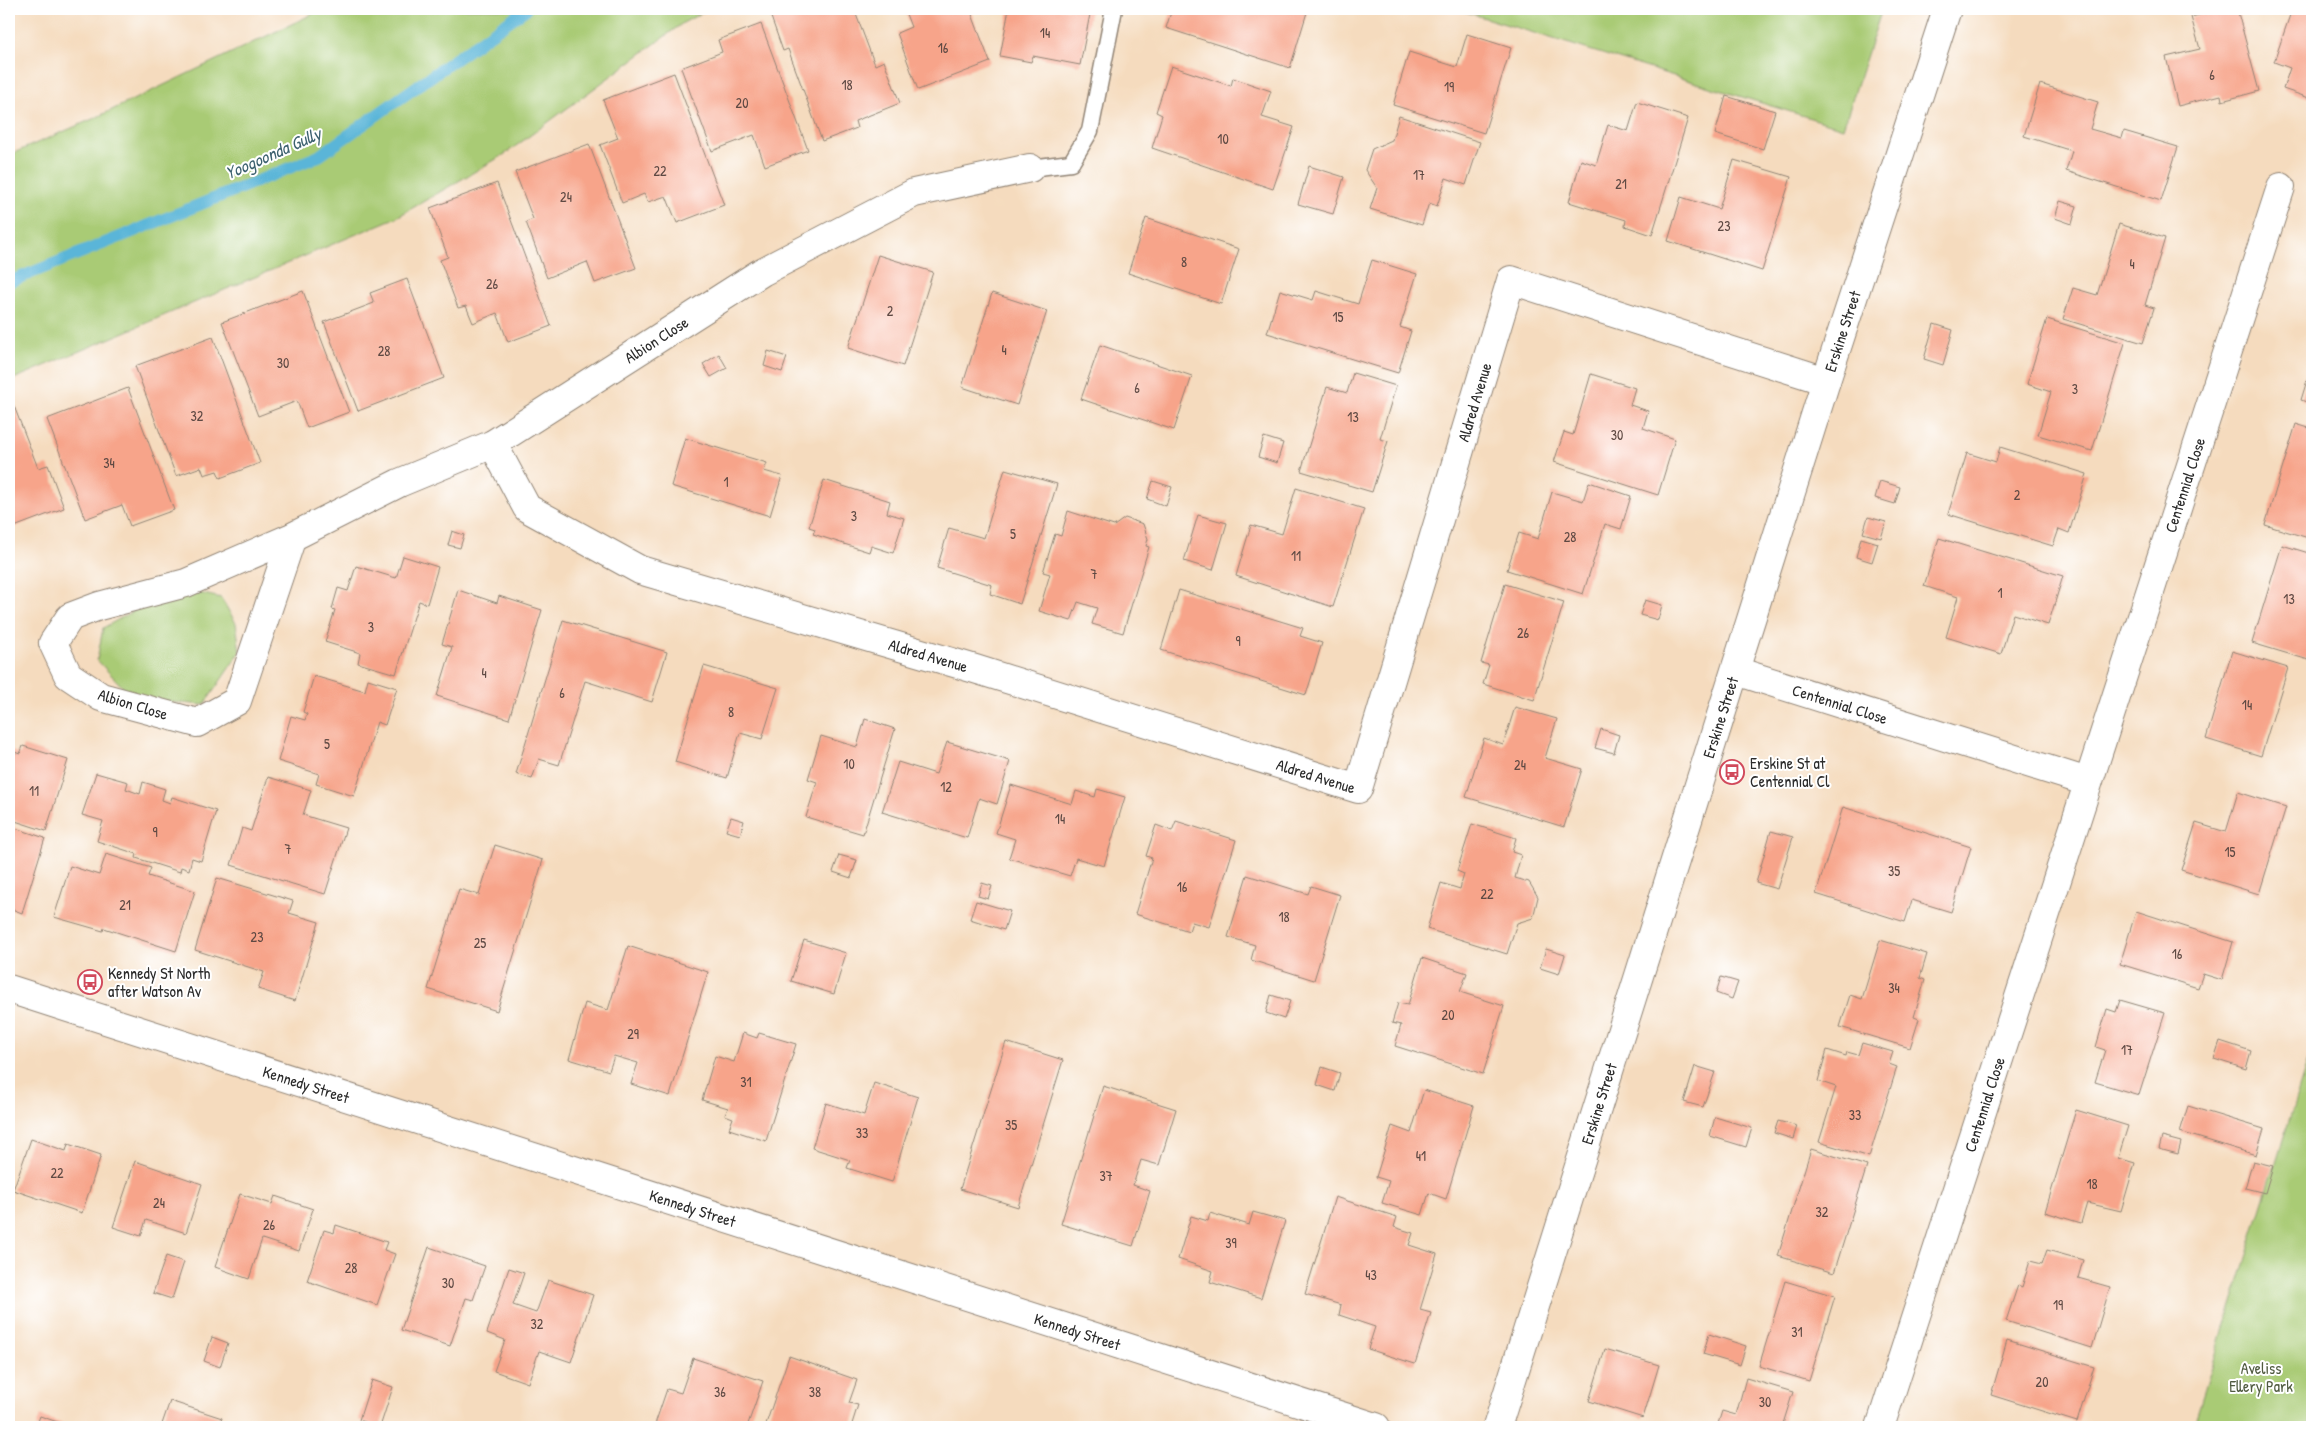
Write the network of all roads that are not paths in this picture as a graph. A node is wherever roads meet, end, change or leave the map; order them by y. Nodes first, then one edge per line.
1 (1114, 9) edge
2 (1947, 9) edge
3 (1030, 168) joint
4 (2281, 187) dead end
5 (1826, 381) junction
6 (493, 444) junction
7 (292, 537) junction
8 (1736, 671) junction
9 (2088, 782) junction
10 (9, 989) edge
11 (1376, 1427) edge
12 (1497, 1427) edge
13 (1880, 1427) edge

1 - 3 lane
2 - 5 street, Erskine Street
3 - 6 street, Albion Close
4 - 9 street, Centennial Close
5 - 6 street, Aldred Avenue
5 - 8 street, Erskine Street
6 - 7 street, Albion Close
7 - 7 street, Albion Close
8 - 9 street, Centennial Close
8 - 12 street, Erskine Street
9 - 13 street, Centennial Close
10 - 11 street, Kennedy Street

